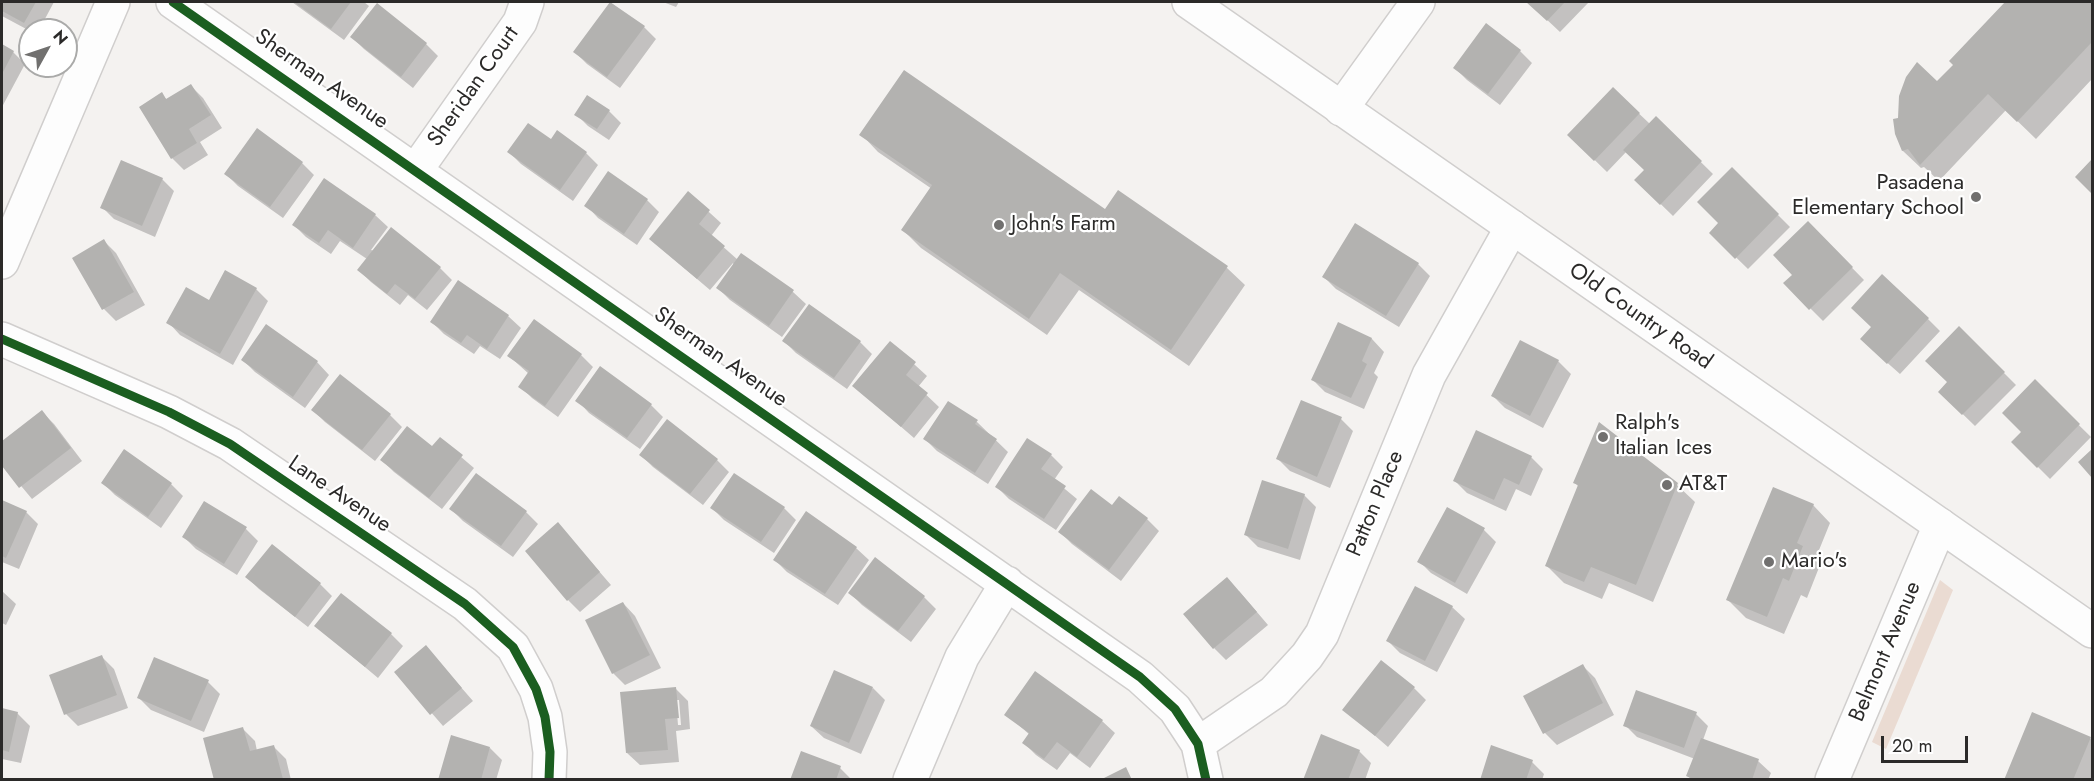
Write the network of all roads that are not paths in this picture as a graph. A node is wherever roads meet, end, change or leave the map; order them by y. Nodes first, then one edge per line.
1 (113, 2) edge
2 (173, 2) edge
3 (527, 2) edge
4 (1189, 2) edge
5 (1418, 2) edge
6 (1341, 109) junction
7 (416, 170) junction
8 (1512, 227) junction
9 (2, 262) edge
10 (2, 339) edge
11 (1940, 525) junction
12 (1007, 583) junction
13 (2092, 631) edge
14 (1198, 744) junction
15 (549, 780) edge
16 (910, 780) edge
17 (1206, 780) edge
18 (1832, 780) edge

1 - 9 street
2 - 7 street, Sherman Avenue
3 - 7 street, Sheridan Court
4 - 6 street, Old Country Road
5 - 6 street
6 - 8 street, Old Country Road
7 - 12 street, Sherman Avenue
8 - 11 street, Old Country Road
8 - 14 street, Patton Place
10 - 15 street, Lane Avenue
11 - 13 street, Old Country Road
11 - 18 street, Belmont Avenue
12 - 14 street, Sherman Avenue
12 - 16 street
14 - 17 street, Sherman Avenue

